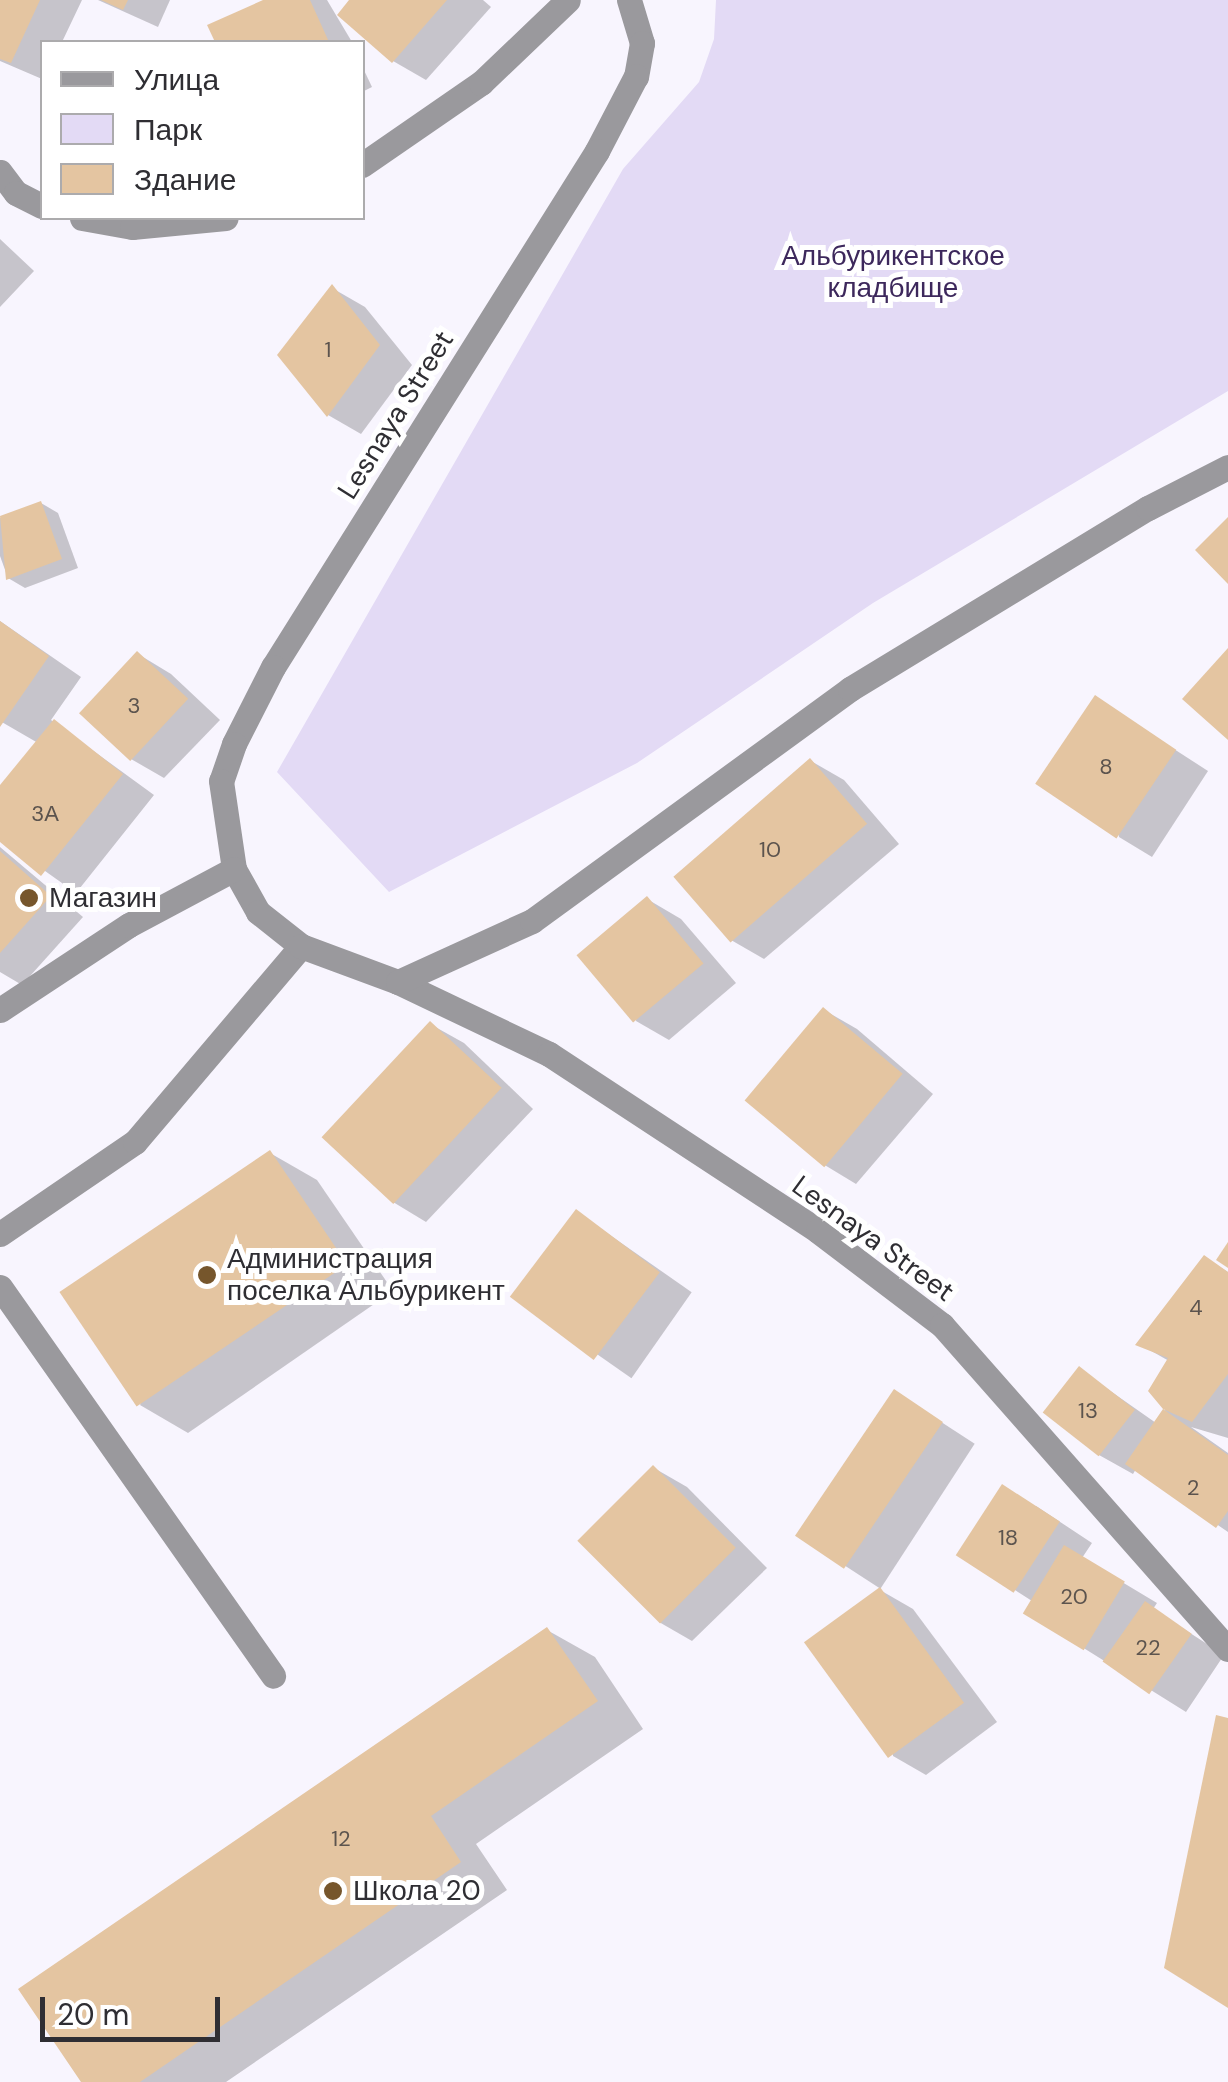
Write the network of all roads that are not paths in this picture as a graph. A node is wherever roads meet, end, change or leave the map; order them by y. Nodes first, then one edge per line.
1 (568, 0) edge
2 (629, 0) edge
3 (365, 163) edge
4 (0, 172) edge
5 (40, 205) edge
6 (94, 220) edge
7 (202, 220) edge
8 (1228, 467) edge
9 (234, 870) junction
10 (301, 946) junction
11 (398, 982) junction
12 (0, 1010) edge
13 (0, 1234) edge
14 (0, 1288) edge
15 (1228, 1649) edge
16 (273, 1676) dead end

1 - 3 street
2 - 9 street, Lesnaya Street
4 - 5 street
6 - 7 street
8 - 11 street
9 - 10 street, Lesnaya Street
9 - 12 street
10 - 11 street, Lesnaya Street
10 - 13 street
11 - 15 street, Lesnaya Street
14 - 16 street

